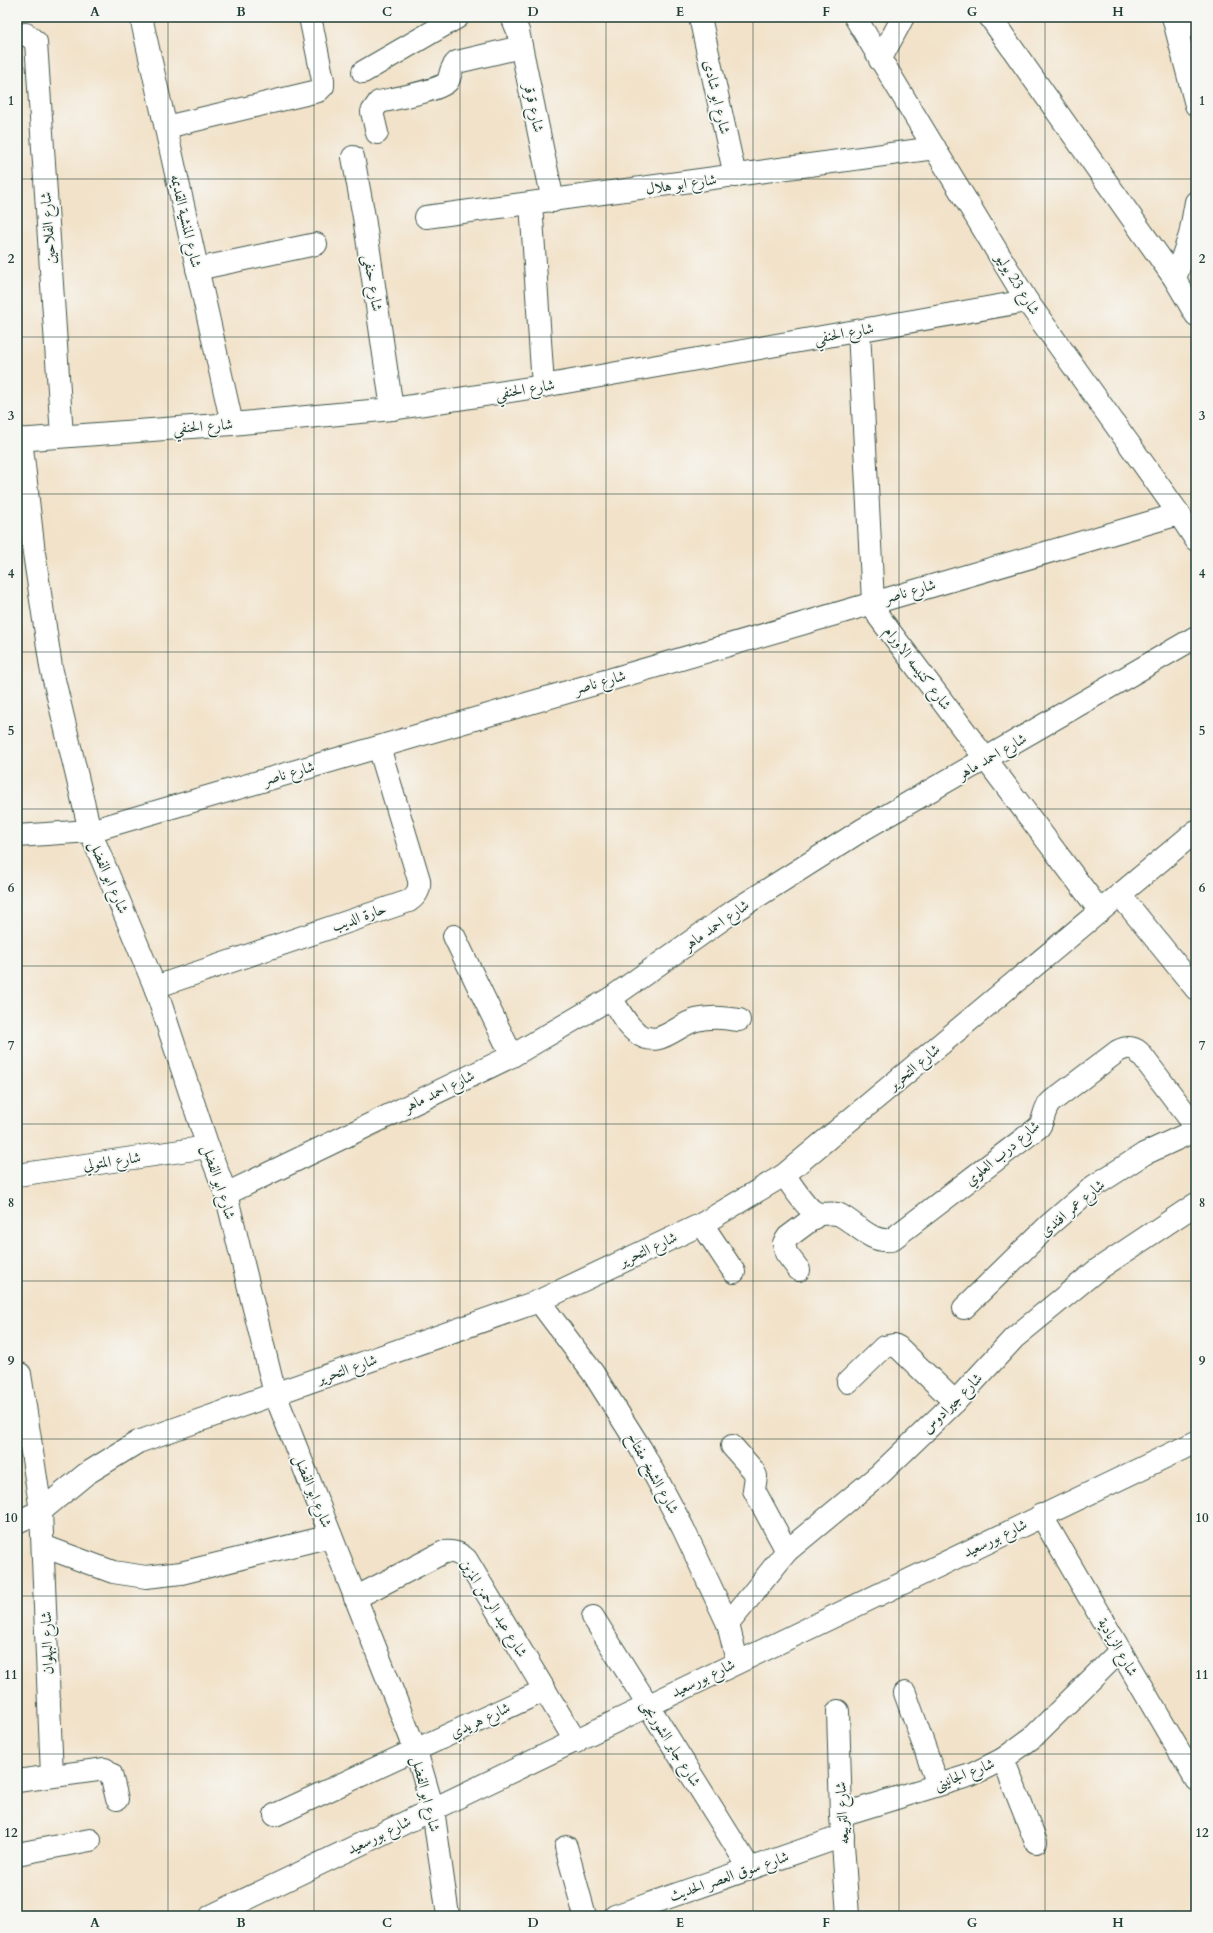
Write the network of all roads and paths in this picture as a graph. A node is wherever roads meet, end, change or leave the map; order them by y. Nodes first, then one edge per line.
1 (141, 17) edge
2 (310, 17) edge
3 (458, 17) edge
4 (512, 17) edge
5 (700, 17) edge
6 (855, 17) edge
7 (903, 17) edge
8 (990, 17) edge
9 (1182, 24) edge
10 (17, 35) edge
11 (521, 47) junction
12 (880, 60) junction
13 (362, 72) dead end
14 (1196, 104) edge
15 (166, 127) junction
16 (377, 133) dead end
17 (935, 148) junction
18 (353, 157) dead end
19 (735, 176) junction
20 (553, 200) junction
21 (1196, 202) edge
22 (531, 203) junction
23 (426, 217) dead end
24 (316, 244) dead end
25 (197, 269) junction
26 (1175, 278) junction
27 (1027, 301) junction
28 (1196, 316) edge
29 (860, 331) junction
30 (543, 386) junction
31 (392, 409) junction
32 (232, 424) junction
33 (62, 436) junction
34 (19, 439) edge
35 (1180, 514) junction
36 (1196, 540) edge
37 (873, 602) junction
38 (1196, 637) edge
39 (379, 747) junction
40 (986, 760) junction
41 (90, 831) junction
42 (1196, 831) edge
43 (17, 836) edge
44 (1120, 895) junction
45 (1100, 911) junction
46 (454, 936) dead end
47 (155, 987) junction
48 (1196, 989) edge
49 (611, 998) junction
50 (739, 1020) dead end
51 (512, 1056) junction
52 (1196, 1127) edge
53 (1196, 1130) edge
54 (208, 1147) junction
55 (17, 1175) edge
56 (784, 1175) junction
57 (226, 1194) junction
58 (1196, 1204) edge
59 (819, 1214) junction
60 (702, 1224) junction
61 (799, 1270) dead end
62 (734, 1272) dead end
63 (538, 1301) junction
64 (964, 1308) dead end
65 (20, 1374) dead end
66 (848, 1382) dead end
67 (275, 1394) junction
68 (955, 1402) junction
69 (1196, 1442) edge
70 (732, 1446) dead end
71 (41, 1511) junction
72 (1041, 1515) junction
73 (17, 1522) edge
74 (331, 1536) junction
75 (43, 1546) junction
76 (787, 1551) junction
77 (355, 1598) junction
78 (593, 1617) dead end
79 (728, 1624) junction
80 (1120, 1651) junction
81 (737, 1662) junction
82 (545, 1690) junction
83 (906, 1693) dead end
84 (648, 1705) junction
85 (838, 1710) dead end
86 (576, 1742) junction
87 (416, 1750) junction
88 (1003, 1759) junction
89 (52, 1776) junction
90 (1196, 1780) edge
91 (17, 1781) edge
92 (938, 1785) junction
93 (117, 1799) dead end
94 (433, 1809) junction
95 (275, 1814) dead end
96 (842, 1825) junction
97 (90, 1840) dead end
98 (1036, 1842) dead end
99 (566, 1847) dead end
100 (17, 1854) edge
101 (750, 1868) junction
102 (211, 1916) edge
103 (448, 1916) edge
104 (585, 1916) edge
105 (615, 1916) edge
106 (848, 1916) edge

1 - 15 street, شارع المنشية القديمه
2 - 15 street
3 - 13 street
4 - 11 street, شارع قرقر
5 - 19 street, شارع ابو شادى
6 - 12 street, شارع 23 يوليو
7 - 12 street
8 - 26 street
9 - 14 street
10 - 33 street, شارع الفلاحين
11 - 16 street
11 - 20 street, شارع قرقر
12 - 17 street, شارع 23 يوليو
15 - 25 street, شارع المنشية القديمه
17 - 19 street, شارع ابو هلال
17 - 27 street, شارع 23 يوليو
18 - 31 street, شارع حنفى
19 - 20 street, شارع ابو هلال
20 - 22 street, شارع ابو هلال
21 - 26 street
22 - 23 street, شارع ابو هلال
22 - 30 street
24 - 25 street
25 - 32 street, شارع المنشية القديمه
26 - 28 street
27 - 29 street, شارع الحنفي
27 - 35 street, شارع 23 يوليو
29 - 30 street, شارع الحنفي
29 - 37 street, شارع كنيسه الاورام
30 - 31 street, شارع الحنفي
31 - 32 street, شارع الحنفي
32 - 33 street, شارع الحنفي
33 - 34 street, شارع الحنفي
34 - 41 street, شارع ابو الفضل
35 - 36 street, شارع 23 يوليو
35 - 37 street, شارع ناصر
37 - 39 street, شارع ناصر
37 - 40 street, شارع كنيسه الاورام
38 - 40 street, شارع احمد ماهر
39 - 41 street, شارع ناصر
39 - 47 street, حارة الديب
40 - 45 street, شارع كنيسه الاورام
40 - 49 street, شارع احمد ماهر
41 - 43 street, شارع ناصر
41 - 47 street, شارع ابو الفضل
42 - 44 street, شارع التحرير
44 - 45 street, شارع التحرير
44 - 48 street
45 - 56 street, شارع التحرير
46 - 51 street
47 - 54 street, شارع ابو الفضل
49 - 50 street
49 - 51 street, شارع احمد ماهر
51 - 57 street, شارع احمد ماهر
52 - 59 street, شارع درب العلوي
53 - 64 street, شارع عمر افندى
54 - 55 street, شارع المتولي
54 - 57 street, شارع ابو الفضل
56 - 59 street
56 - 60 street, شارع التحرير
57 - 67 street, شارع ابو الفضل
58 - 68 street, شارع جيرادوس
59 - 61 street
60 - 62 street
60 - 63 street, شارع التحرير
63 - 67 street, شارع التحرير
63 - 79 street, شارع الشيخ مفتاح
65 - 71 street, شارع البهلوان
66 - 68 street
67 - 71 street, شارع التحرير
67 - 74 street, شارع ابو الفضل
68 - 76 street, شارع جيرادوس
69 - 72 street, شارع بورسعيد
70 - 76 street
71 - 73 street, شارع التحرير
71 - 75 street, شارع البهلوان
72 - 80 street, شارع الزيادية
72 - 81 street, شارع بورسعيد
74 - 75 street
74 - 77 street, شارع ابو الفضل
75 - 89 street, شارع البهلوان
76 - 79 street, شارع جيرادوس
77 - 82 street, شارع عبد الرحمن المزين
77 - 87 street, شارع ابو الفضل
78 - 84 street, شارع جابر الشوربجى
79 - 81 street, شارع الشيخ مفتاح
80 - 88 street, شارع الجانينى
80 - 90 street, شارع الزيادية
81 - 84 street, شارع بورسعيد
82 - 86 street, شارع عبد الرحمن المزين
82 - 87 street, شارع هريدي
83 - 92 street
84 - 86 street, شارع بورسعيد
84 - 101 street, شارع جابر الشوربجى
85 - 96 street, شارع التربيعه
86 - 94 street, شارع بورسعيد
87 - 94 street, شارع ابو الفضل
87 - 95 street, شارع هريدي
88 - 92 street, شارع الجانينى
88 - 98 street
89 - 91 street
89 - 93 street
92 - 96 street, شارع الجانينى
94 - 102 street, شارع بورسعيد
94 - 103 street, شارع ابو الفضل
96 - 101 street, شارع سوق العصر الحديث
96 - 106 street, شارع التربيعه
97 - 100 street
99 - 104 street
101 - 105 street, شارع سوق العصر الحديث

